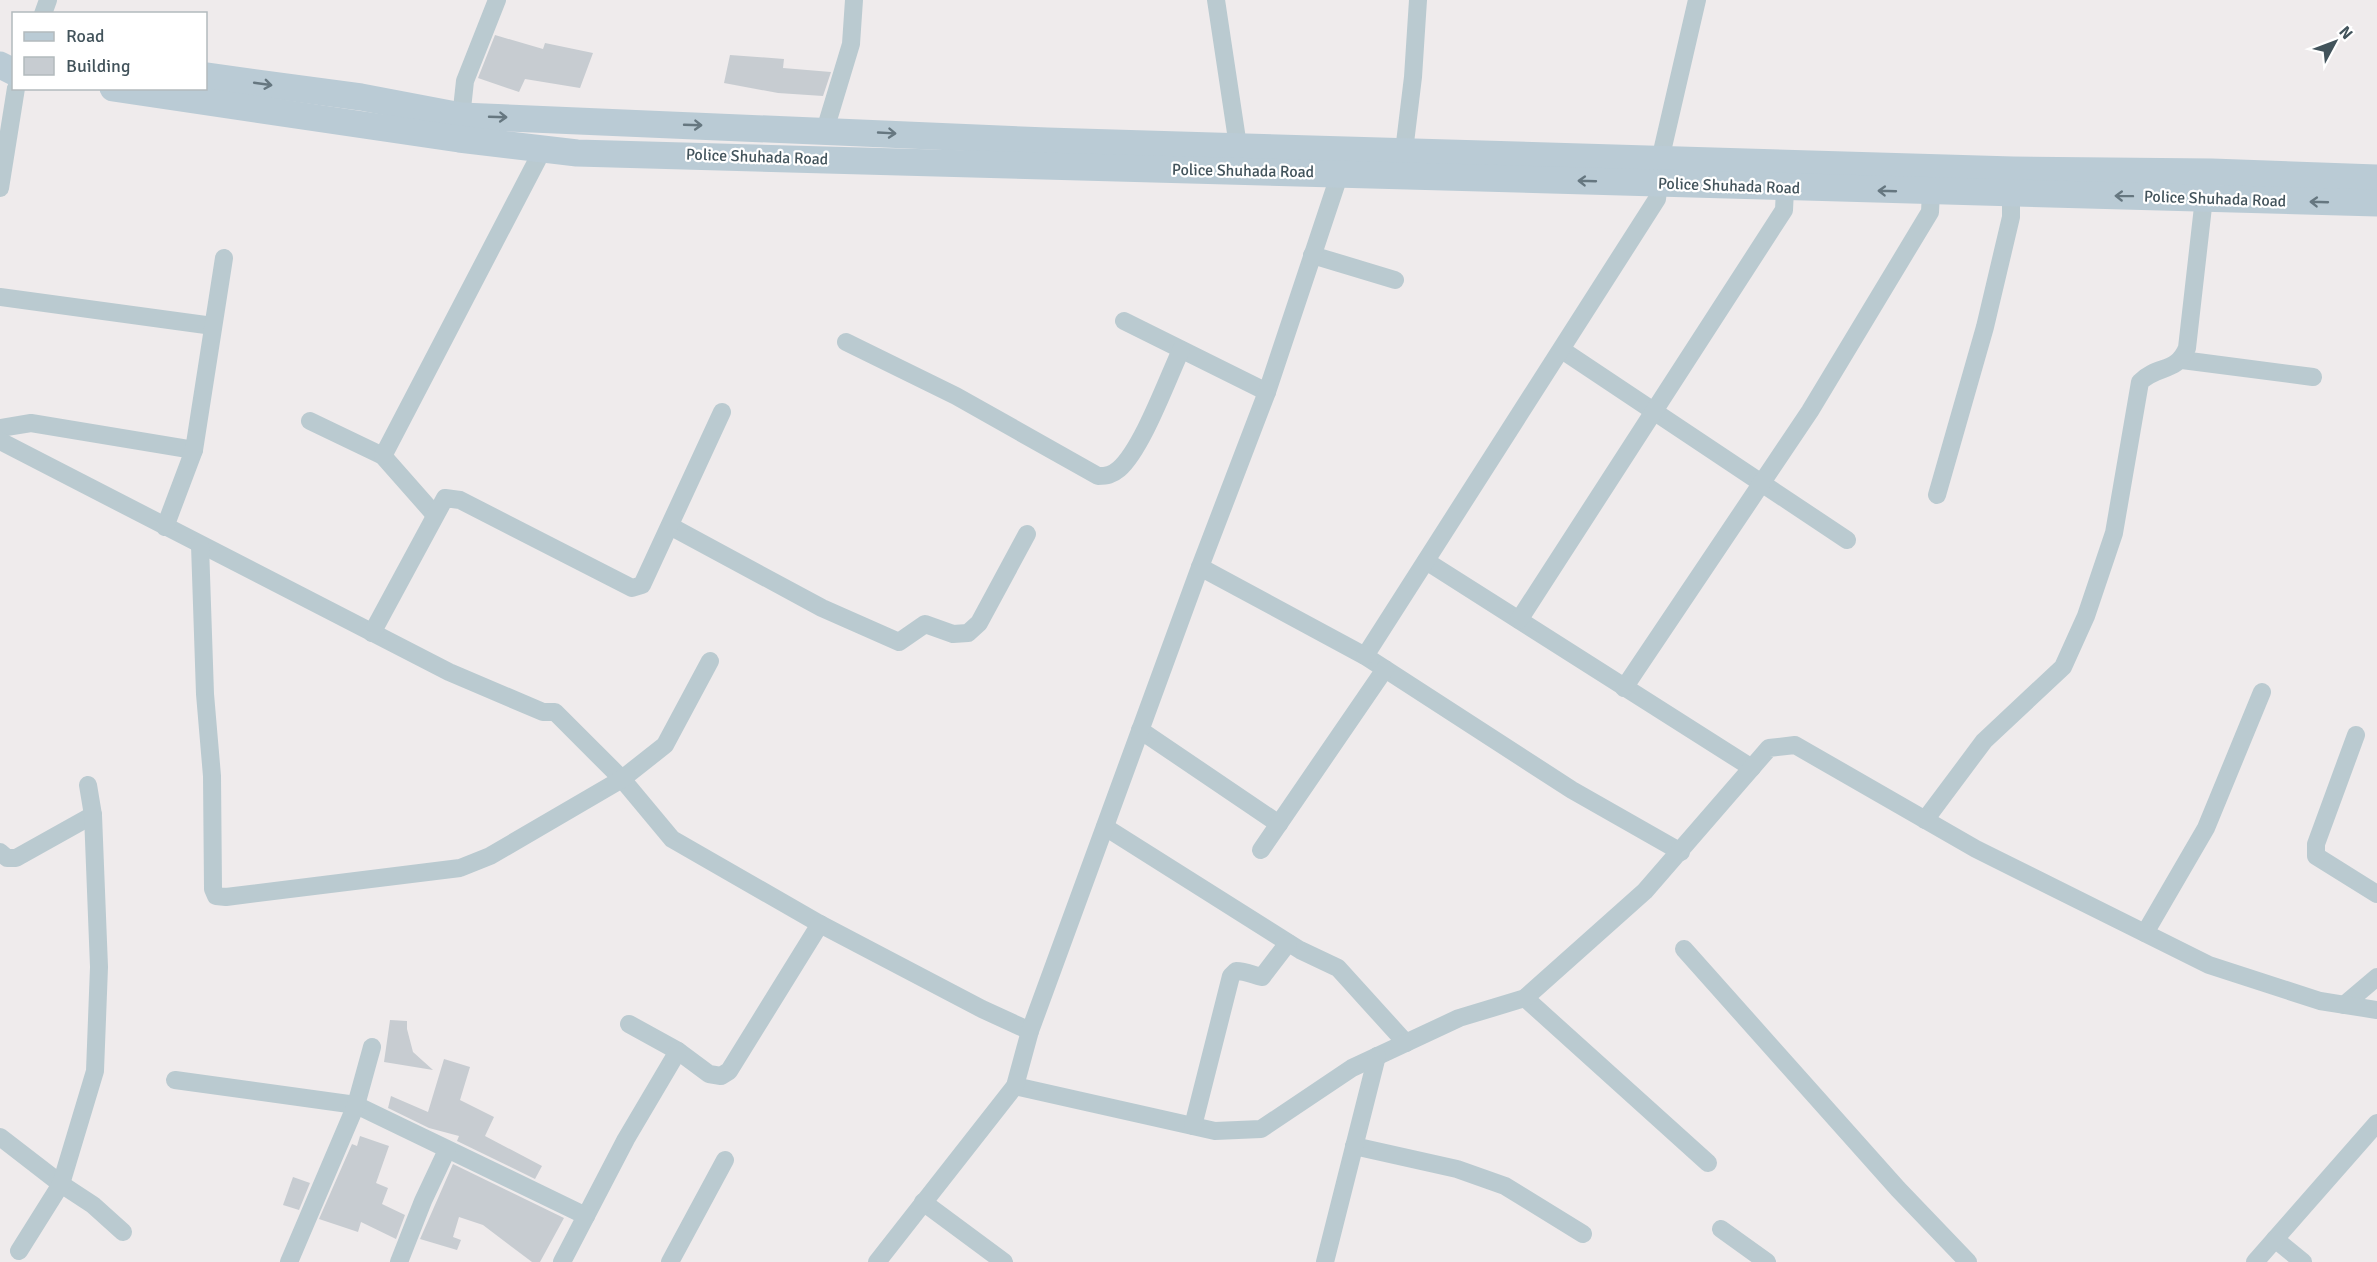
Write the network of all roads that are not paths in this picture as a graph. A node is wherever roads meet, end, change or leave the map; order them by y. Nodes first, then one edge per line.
1 (497, 0) edge
2 (854, 0) edge
3 (1216, 0) edge
4 (1418, 0) edge
5 (1697, 0) edge
6 (207, 76) edge
7 (16, 90) edge
8 (131, 90) edge
9 (460, 127) junction
10 (825, 130) junction
11 (1238, 146) junction
12 (543, 149) junction
13 (1404, 151) junction
14 (1048, 153) junction
15 (1622, 170) junction
16 (1660, 172) junction
17 (1340, 173) junction
18 (2377, 178) edge
19 (0, 188) edge
20 (1785, 189) junction
21 (1931, 192) junction
22 (2011, 195) junction
23 (2204, 198) junction
24 (2377, 204) edge
25 (1312, 255) junction
26 (224, 258) dead end
27 (1395, 280) dead end
28 (0, 297) edge
29 (1124, 321) dead end
30 (213, 326) junction
31 (846, 342) dead end
32 (1181, 350) junction
33 (1562, 350) junction
34 (2182, 360) junction
35 (2313, 377) dead end
36 (1267, 392) junction
37 (722, 412) dead end
38 (1655, 412) junction
39 (310, 421) dead end
40 (0, 428) edge
41 (0, 441) edge
42 (194, 450) junction
43 (382, 456) junction
44 (1761, 484) junction
45 (1937, 495) dead end
46 (435, 515) junction
47 (670, 526) junction
48 (165, 527) junction
49 (1027, 534) dead end
50 (1847, 540) dead end
51 (200, 545) junction
52 (1426, 561) junction
53 (1200, 567) junction
54 (1519, 620) junction
55 (372, 633) junction
56 (1365, 656) junction
57 (710, 661) dead end
58 (1385, 669) junction
59 (1624, 688) junction
60 (2262, 692) dead end
61 (1140, 730) junction
62 (2356, 735) dead end
63 (1752, 768) junction
64 (622, 779) junction
65 (88, 785) dead end
66 (93, 815) junction
67 (1925, 820) junction
68 (1279, 824) junction
69 (1105, 826) junction
70 (1262, 850) dead end
71 (0, 852) edge
72 (1681, 852) junction
73 (2377, 894) edge
74 (820, 924) junction
75 (2145, 933) junction
76 (1288, 943) junction
77 (1684, 949) dead end
78 (2377, 977) edge
79 (1526, 998) junction
80 (2344, 1005) junction
81 (2377, 1010) edge
82 (629, 1024) dead end
83 (1030, 1031) junction
84 (1406, 1043) junction
85 (372, 1047) dead end
86 (678, 1051) junction
87 (1377, 1056) junction
88 (175, 1080) dead end
89 (1015, 1086) junction
90 (356, 1105) junction
91 (2377, 1123) edge
92 (1194, 1126) junction
93 (0, 1137) edge
94 (1354, 1146) junction
95 (447, 1150) junction
96 (725, 1160) dead end
97 (1708, 1163) dead end
98 (61, 1184) junction
99 (924, 1202) junction
100 (586, 1216) junction
101 (1721, 1229) dead end
102 (123, 1233) dead end
103 (1583, 1234) dead end
104 (2275, 1239) junction
105 (20, 1251) dead end
106 (1959, 1259) edge
107 (289, 1262) edge
108 (399, 1262) edge
109 (562, 1262) edge
110 (670, 1262) edge
111 (877, 1262) edge
112 (1004, 1262) edge
113 (1325, 1262) edge
114 (1767, 1262) edge
115 (2255, 1262) edge
116 (2303, 1262) edge

1 - 9 street
2 - 10 street
3 - 11 street
4 - 13 street
5 - 16 street
6 -> 9 main road, Police Shuhada Road
7 - 19 street
8 - 9 main road, Police Shuhada Road
9 -> 10 main road, Police Shuhada Road
9 - 12 main road, Police Shuhada Road
10 -> 14 main road, Police Shuhada Road
11 - 13 main road, Police Shuhada Road
11 - 14 main road, Police Shuhada Road
12 - 14 main road, Police Shuhada Road
12 - 43 street
13 - 15 main road, Police Shuhada Road
14 - 17 main road, Police Shuhada Road
15 - 16 main road, Police Shuhada Road
15 -> 17 main road, Police Shuhada Road
16 - 18 main road, Police Shuhada Road
16 - 20 main road, Police Shuhada Road
16 - 33 street
17 - 25 street
21 -> 20 main road, Police Shuhada Road
20 - 38 street
21 - 22 main road, Police Shuhada Road
21 - 44 street
23 -> 22 main road, Police Shuhada Road
22 - 45 street
24 -> 23 main road, Police Shuhada Road
23 - 34 street
25 - 27 street
25 - 36 street
26 - 30 street
28 - 30 street
29 - 32 street
30 - 42 street
31 - 32 street
32 - 36 street
33 - 38 street
33 - 52 street
34 - 35 street
34 - 67 street
36 - 53 street
37 - 47 street
38 - 44 street
38 - 54 street
39 - 43 street
40 - 42 street
41 - 48 street
42 - 48 street
43 - 46 street
44 - 50 street
44 - 59 street
46 - 47 street
46 - 55 street
47 - 49 street
48 - 51 street
51 - 55 street
51 - 64 street
52 - 54 street
52 - 56 street
53 - 56 street
53 - 61 street
54 - 59 street
55 - 64 street
56 - 58 street
57 - 64 street
58 - 68 street
58 - 72 street
59 - 63 street
60 - 75 street
61 - 68 street
61 - 69 street
62 - 73 street
63 - 67 street
63 - 72 street
64 - 74 street
65 - 66 street
66 - 71 street
66 - 98 street
67 - 75 street
68 - 70 street
69 - 76 street
69 - 83 street
72 - 79 street
74 - 83 street
74 - 86 street
75 - 80 street
76 - 84 street
76 - 92 street
77 - 106 street
78 - 80 street
79 - 84 street
79 - 97 street
80 - 81 street
82 - 86 street
83 - 89 street
84 - 87 street
85 - 90 street
86 - 100 street
87 - 92 street
87 - 94 street
88 - 90 street
89 - 92 street
89 - 99 street
90 - 95 street
90 - 107 street
91 - 104 street
93 - 98 street
94 - 103 street
94 - 113 street
95 - 100 street
95 - 108 street
96 - 110 street
98 - 102 street
98 - 105 street
99 - 111 street
99 - 112 street
100 - 109 street
101 - 114 street
104 - 115 street
104 - 116 street

